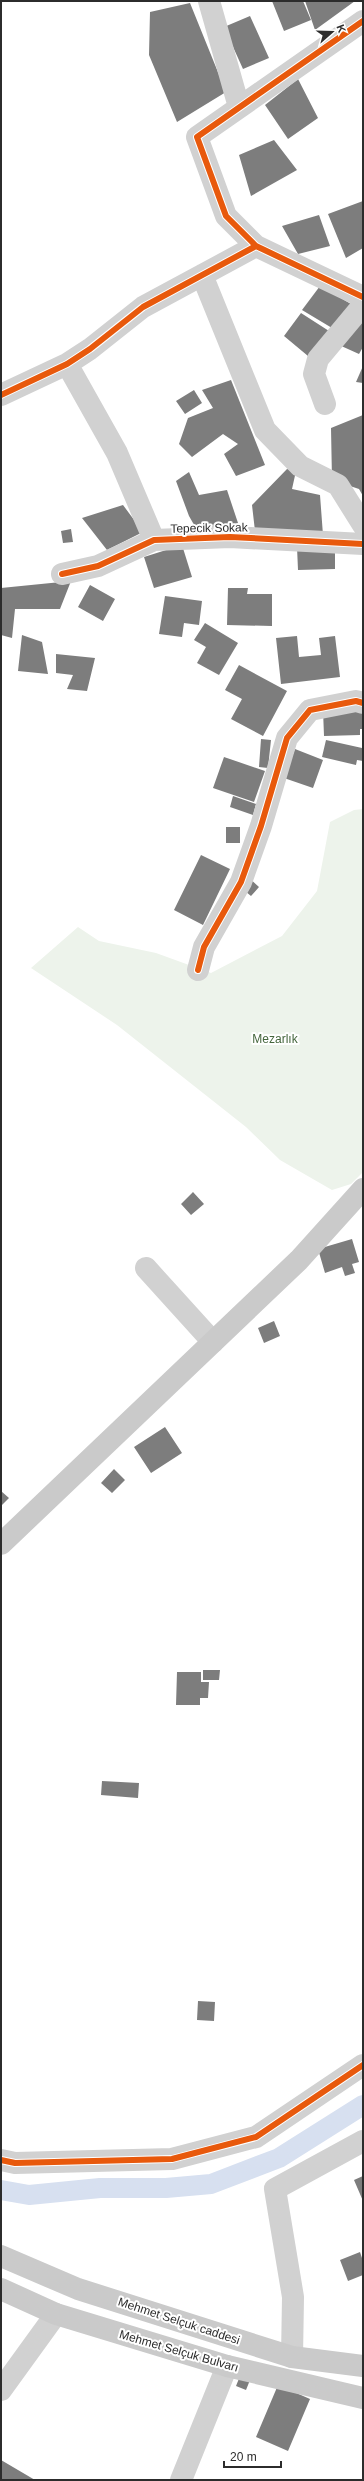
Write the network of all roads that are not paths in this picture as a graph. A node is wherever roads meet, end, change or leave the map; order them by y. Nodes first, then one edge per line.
1 (208, 1) edge
2 (363, 21) edge
3 (239, 107) junction
4 (256, 246) junction
5 (202, 275) junction
6 (363, 298) edge
7 (363, 306) edge
8 (67, 364) junction
9 (1, 395) edge
10 (325, 404) dead end
11 (363, 525) edge
12 (154, 540) junction
13 (363, 544) edge
14 (62, 574) dead end
15 (363, 703) edge
16 (198, 970) dead end
17 (362, 1195) edge
18 (146, 1268) dead end
19 (213, 1342) junction
20 (1, 1544) edge
21 (363, 2064) edge
22 (363, 2141) edge
23 (1, 2160) edge
24 (1, 2256) edge
25 (1, 2289) edge
26 (56, 2314) junction
27 (292, 2357) junction
28 (227, 2366) junction
29 (363, 2366) edge
30 (1, 2390) edge
31 (363, 2398) edge
32 (181, 2480) edge

1 - 3 street
2 - 3 street
3 - 4 street
4 - 5 street
4 - 6 street
5 - 8 street
5 - 11 street
7 - 10 street
8 - 9 street
8 - 12 street
12 - 13 street, Tepecik Sokak
12 - 14 street, Tepecik Sokak
15 - 16 street
17 - 19 main road
18 - 19 street
19 - 20 main road
21 - 23 street
22 - 27 street
24 - 27 main road, Mehmet Selçuk caddesi
25 - 26 main road, Mehmet Selçuk Bulvarı
26 - 28 main road, Mehmet Selçuk Bulvarı
26 - 30 street
27 - 29 main road, Mehmet Selçuk caddesi
28 - 31 main road, Mehmet Selçuk Bulvarı
28 - 32 street

